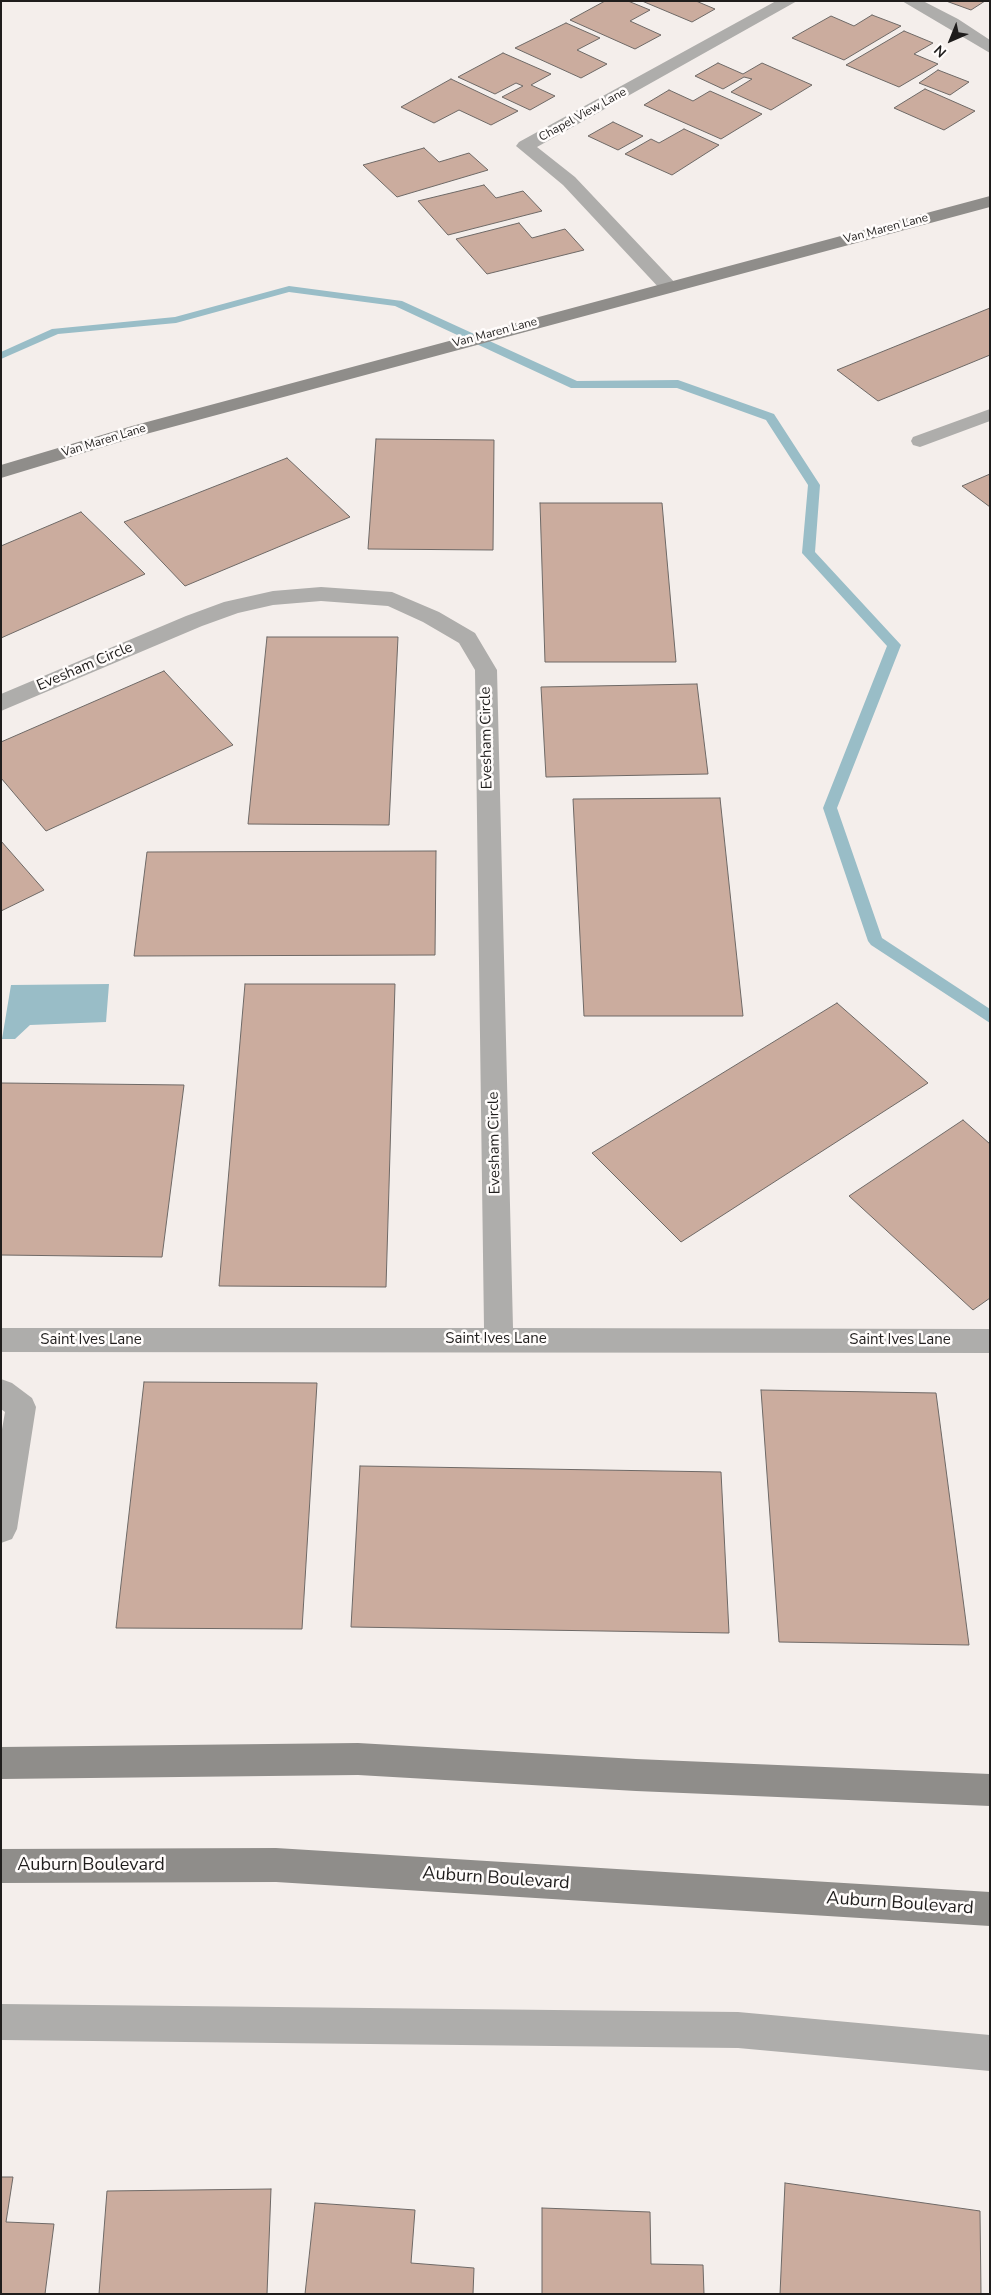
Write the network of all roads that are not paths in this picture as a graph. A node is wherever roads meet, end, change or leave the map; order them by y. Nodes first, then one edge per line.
1 (789, 1) edge
2 (910, 1) edge
3 (990, 48) edge
4 (990, 201) edge
5 (668, 286) junction
6 (990, 415) edge
7 (920, 441) dead end
8 (1, 472) edge
9 (1, 703) edge
10 (499, 1339) junction
11 (1, 1340) edge
12 (990, 1341) edge
13 (1, 1392) edge
14 (1, 1529) edge
15 (1, 1763) edge
16 (990, 1790) edge
17 (1, 1866) edge
18 (990, 1909) edge
19 (1, 2022) edge
20 (990, 2053) edge

1 - 5 street, Chapel View Lane
2 - 3 street
4 - 5 main road, Van Maren Lane
5 - 8 main road, Van Maren Lane
6 - 7 lane
9 - 10 street, Evesham Circle
10 - 11 street, Saint Ives Lane
10 - 12 street, Saint Ives Lane
13 - 14 street
15 - 16 main road
17 - 18 main road, Auburn Boulevard
19 - 20 street

